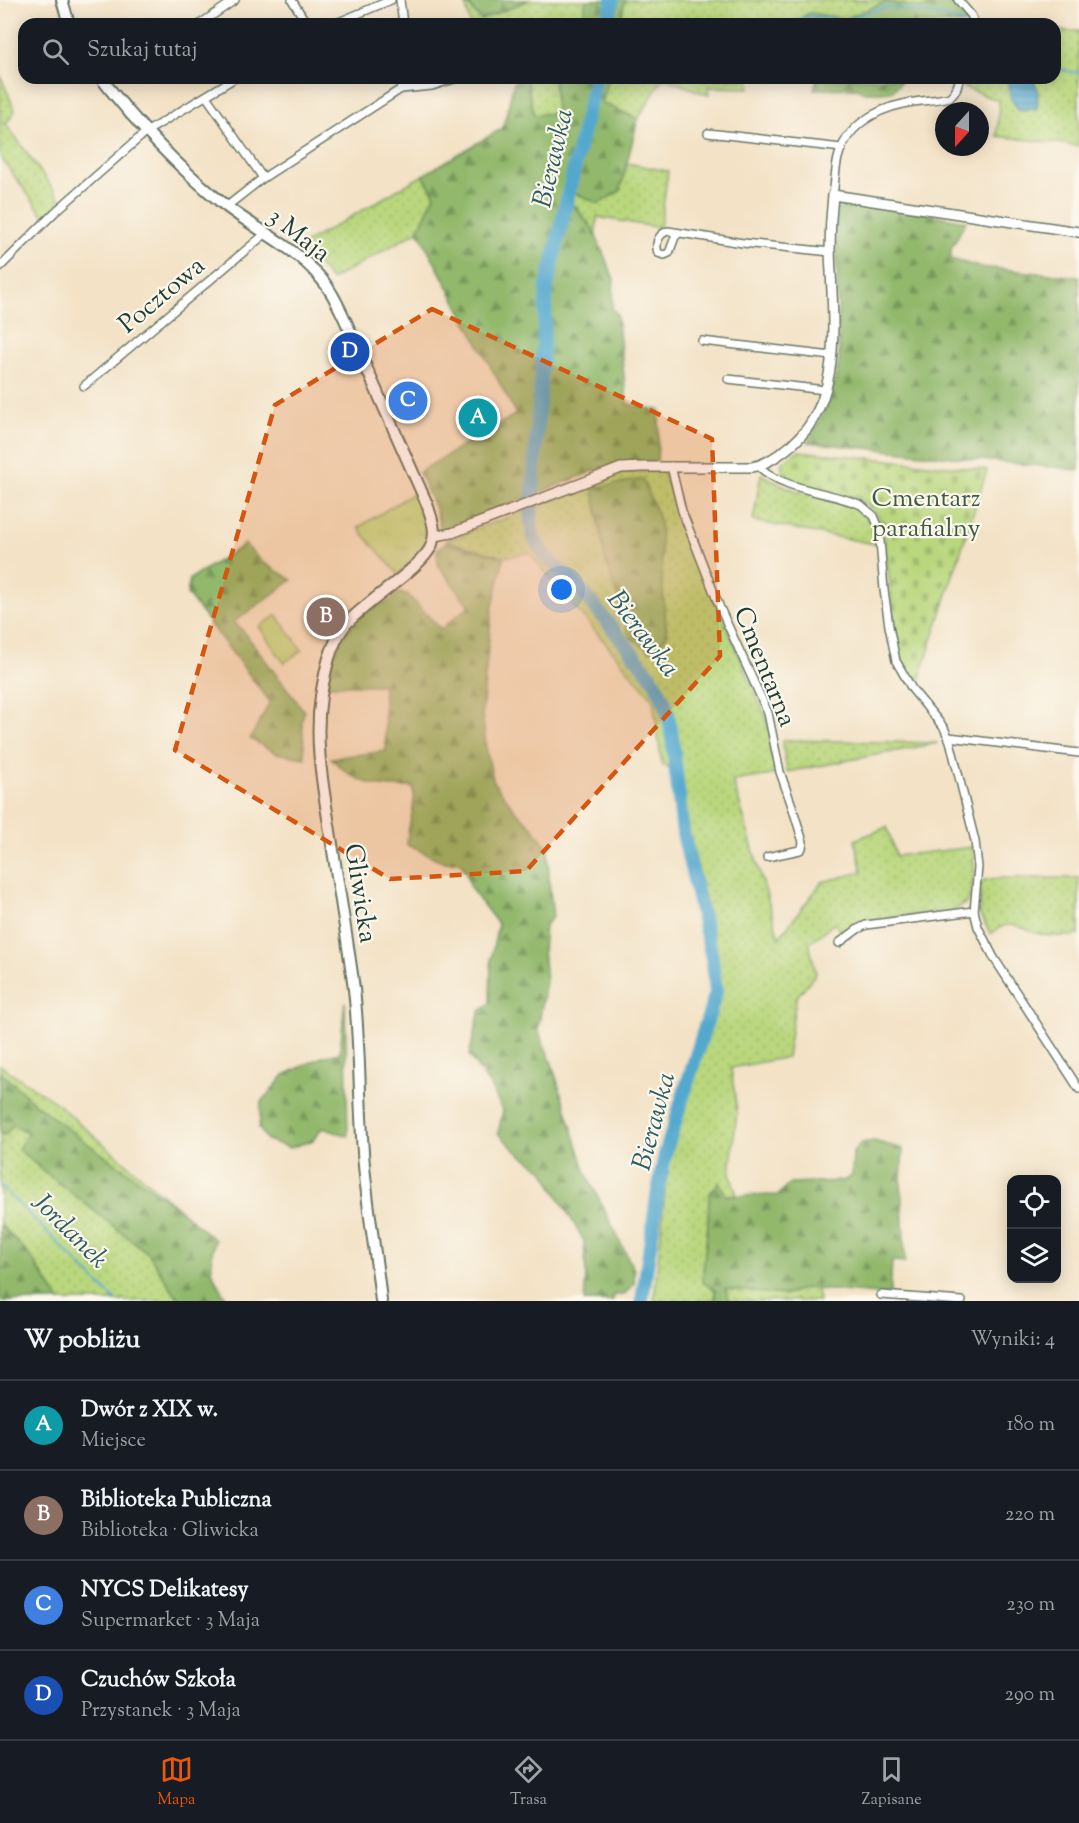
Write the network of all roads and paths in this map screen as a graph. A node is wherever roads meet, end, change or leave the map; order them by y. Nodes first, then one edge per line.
1 (62, 0) edge
2 (235, 0) edge
3 (292, 0) edge
4 (391, 0) edge
5 (400, 0) edge
6 (958, 0) edge
7 (67, 18) edge
8 (209, 18) edge
9 (303, 18) edge
10 (348, 18) edge
11 (402, 18) edge
12 (972, 18) edge
13 (107, 84) edge
14 (222, 84) edge
15 (403, 84) edge
16 (438, 84) edge
17 (958, 84) edge
18 (401, 88) junction
19 (206, 96) junction
20 (146, 132) junction
21 (708, 134) dead end
22 (842, 148) junction
23 (263, 178) junction
24 (833, 195) junction
25 (226, 207) junction
26 (1079, 232) edge
27 (679, 233) dead end
28 (265, 234) junction
29 (831, 252) junction
30 (0, 267) edge
31 (702, 340) dead end
32 (832, 356) junction
33 (728, 379) dead end
34 (84, 386) dead end
35 (825, 390) junction
36 (671, 466) junction
37 (758, 466) junction
38 (434, 536) junction
39 (949, 737) junction
40 (1079, 753) edge
41 (767, 857) dead end
42 (974, 911) junction
43 (839, 943) dead end
44 (1079, 1089) edge
45 (881, 1295) dead end
46 (381, 1301) edge
47 (962, 1301) edge

1 - 7 main road
2 - 8 street
3 - 9 street
4 - 10 street
5 - 11 street
6 - 12 street
13 - 20 main road, 3 Maja
14 - 19 street
15 - 18 street
16 - 18 street
17 - 22 street
18 - 23 street
19 - 20 street
19 - 23 street
20 - 25 main road, 3 Maja
20 - 30 street
21 - 22 street
22 - 24 street
23 - 25 street
24 - 26 street
24 - 29 street
25 - 28 main road, 3 Maja
27 - 29 street
28 - 34 street, Pocztowa
28 - 38 main road, 3 Maja
29 - 32 street
31 - 32 street
32 - 35 street
33 - 35 street
35 - 37 street
36 - 37 street
36 - 38 street
36 - 41 street, Cmentarna
37 - 39 street
38 - 46 main road, Gliwicka
39 - 40 street
39 - 42 street
42 - 43 street
42 - 44 street
45 - 47 street

